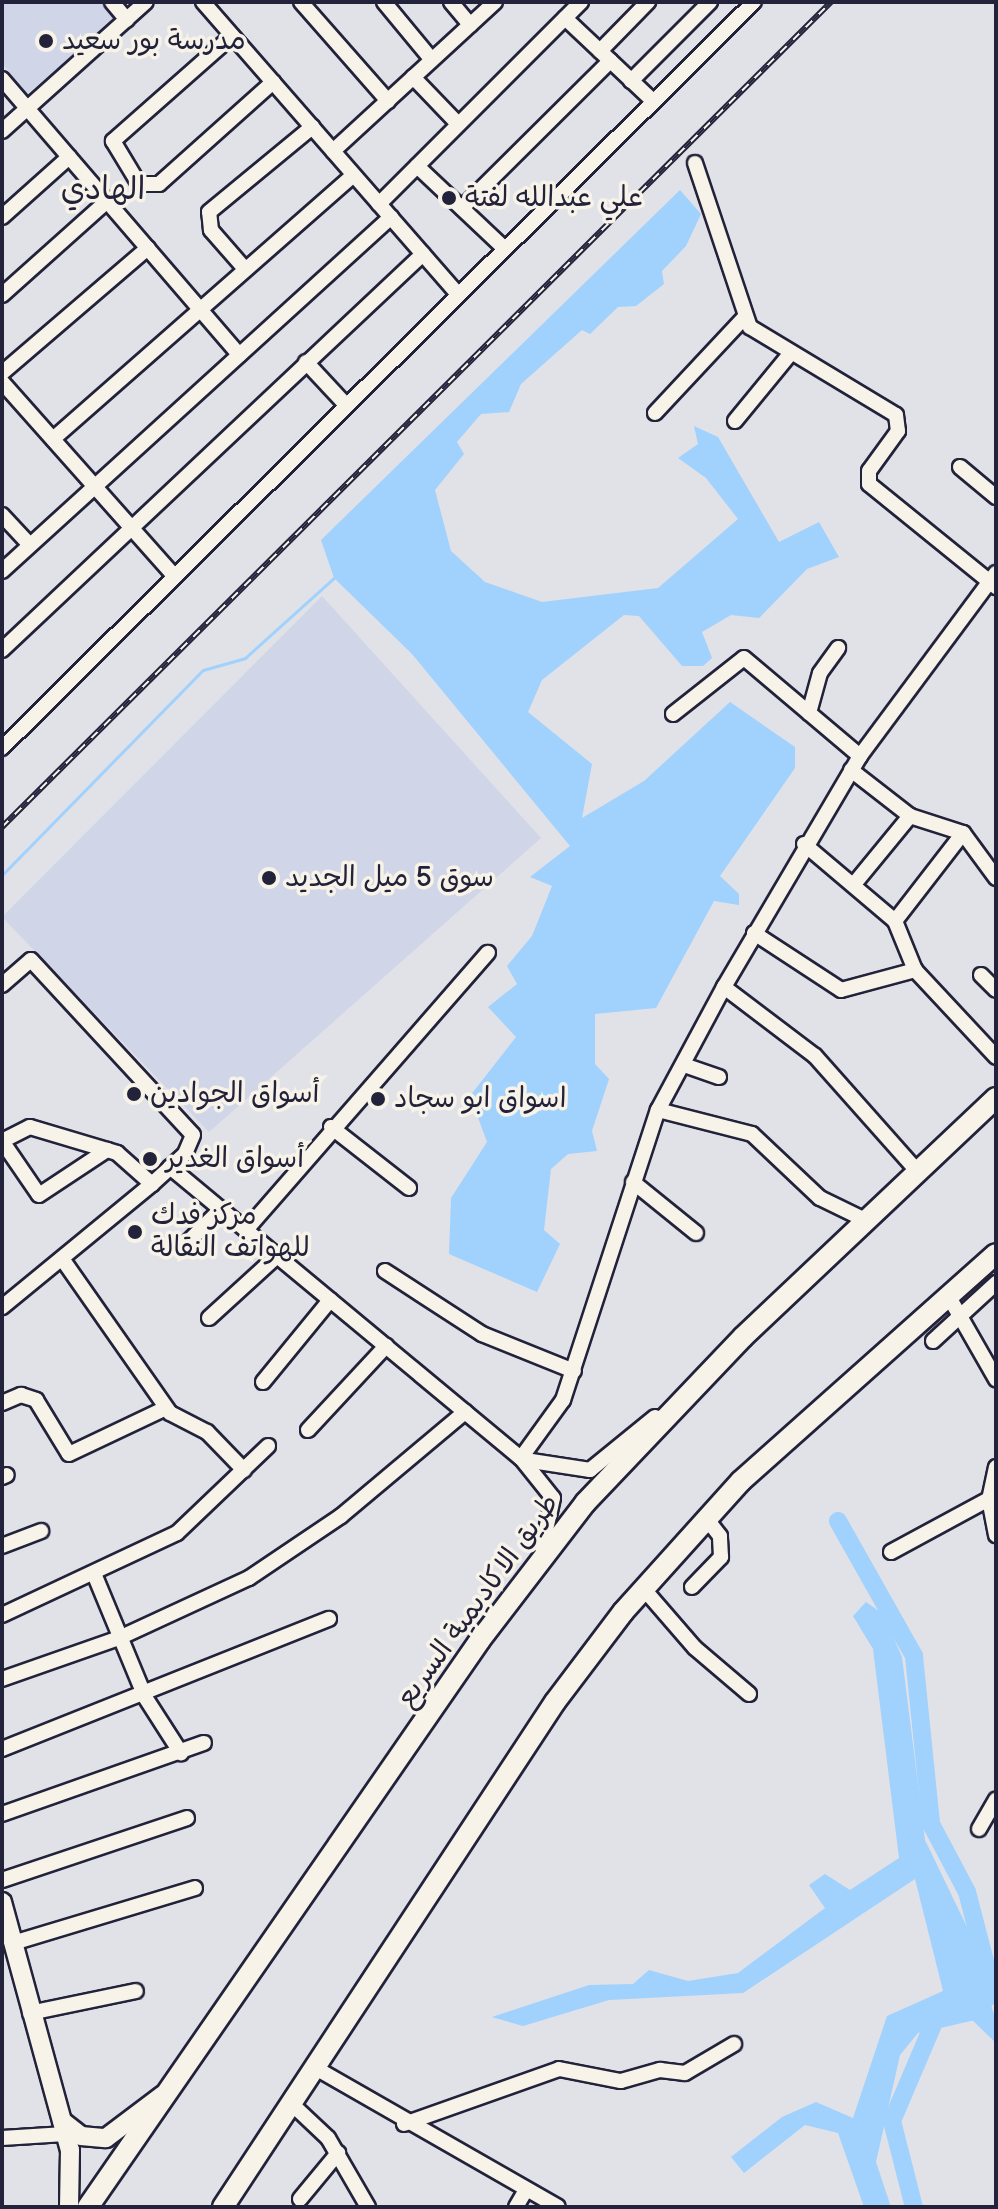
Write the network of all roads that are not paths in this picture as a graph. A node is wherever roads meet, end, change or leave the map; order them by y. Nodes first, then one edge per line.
1 (112, 2) edge
2 (146, 2) edge
3 (203, 2) edge
4 (301, 2) edge
5 (384, 2) edge
6 (451, 2) edge
7 (495, 2) edge
8 (581, 2) edge
9 (648, 2) edge
10 (710, 2) edge
11 (754, 2) edge
12 (565, 18) junction
13 (127, 20) junction
14 (470, 25) junction
15 (232, 36) junction
16 (605, 56) junction
17 (432, 60) junction
18 (413, 77) junction
19 (2, 79) edge
20 (631, 81) junction
21 (273, 82) junction
22 (388, 101) junction
23 (653, 101) junction
24 (27, 108) junction
25 (458, 124) junction
26 (312, 127) junction
27 (2, 131) edge
28 (333, 151) junction
29 (69, 157) junction
30 (695, 163) dead end
31 (417, 166) junction
32 (354, 175) junction
33 (107, 201) junction
34 (379, 204) junction
35 (462, 208) junction
36 (2, 217) edge
37 (391, 217) junction
38 (148, 248) junction
39 (504, 248) junction
40 (423, 254) junction
41 (245, 269) junction
42 (458, 294) junction
43 (2, 295) edge
44 (199, 308) junction
45 (744, 318) junction
46 (790, 354) junction
47 (239, 355) junction
48 (306, 362) junction
49 (2, 373) edge
50 (2, 382) edge
51 (346, 405) junction
52 (655, 413) dead end
53 (735, 421) dead end
54 (53, 439) junction
55 (960, 467) dead end
56 (95, 486) junction
57 (996, 497) edge
58 (2, 515) edge
59 (133, 530) junction
60 (30, 545) junction
61 (2, 571) edge
62 (174, 576) junction
63 (994, 581) edge
64 (838, 648) dead end
65 (2, 650) edge
66 (809, 713) junction
67 (673, 714) dead end
68 (2, 748) edge
69 (860, 756) junction
70 (851, 770) junction
71 (910, 816) junction
72 (963, 833) junction
73 (804, 844) junction
74 (996, 878) edge
75 (855, 883) junction
76 (895, 921) junction
77 (754, 933) junction
78 (488, 953) dead end
79 (915, 970) junction
80 (981, 975) dead end
81 (2, 985) edge
82 (724, 987) junction
83 (996, 990) edge
84 (996, 1057) edge
85 (684, 1065) junction
86 (719, 1077) dead end
87 (996, 1098) edge
88 (658, 1110) junction
89 (331, 1127) junction
90 (2, 1141) edge
91 (107, 1150) junction
92 (170, 1167) junction
93 (917, 1171) junction
94 (633, 1182) junction
95 (152, 1184) junction
96 (409, 1188) dead end
97 (221, 1209) junction
98 (863, 1219) junction
99 (246, 1230) junction
100 (696, 1233) dead end
101 (186, 1244) dead end
102 (996, 1254) edge
103 (277, 1256) junction
104 (63, 1260) junction
105 (385, 1271) dead end
106 (996, 1283) edge
107 (949, 1297) junction
108 (330, 1300) junction
109 (2, 1307) edge
110 (960, 1316) junction
111 (209, 1318) dead end
112 (933, 1341) dead end
113 (386, 1346) junction
114 (574, 1371) junction
115 (996, 1379) edge
116 (263, 1382) dead end
117 (694, 1387) junction
118 (2, 1403) edge
119 (166, 1408) junction
120 (465, 1412) junction
121 (308, 1430) dead end
122 (268, 1446) dead end
123 (521, 1458) junction
124 (996, 1467) edge
125 (244, 1470) junction
126 (989, 1499) junction
127 (706, 1518) junction
128 (41, 1531) dead end
129 (996, 1535) edge
130 (2, 1546) edge
131 (891, 1552) dead end
132 (95, 1576) junction
133 (692, 1587) dead end
134 (519, 1588) junction
135 (643, 1588) junction
136 (2, 1615) edge
137 (329, 1619) dead end
138 (119, 1638) junction
139 (2, 1679) edge
140 (749, 1694) dead end
141 (145, 1697) junction
142 (204, 1743) dead end
143 (2, 1749) edge
144 (181, 1753) junction
145 (996, 1799) edge
146 (2, 1814) edge
147 (187, 1818) dead end
148 (979, 1829) dead end
149 (2, 1880) edge
150 (195, 1888) dead end
151 (2, 1902) edge
152 (13, 1943) junction
153 (136, 1991) dead end
154 (30, 2013) junction
155 (734, 2044) dead end
156 (319, 2070) junction
157 (164, 2094) junction
158 (295, 2107) junction
159 (58, 2116) junction
160 (404, 2124) junction
161 (65, 2134) junction
162 (2, 2138) edge
163 (338, 2153) junction
164 (526, 2190) junction
165 (300, 2199) dead end
166 (363, 2205) edge
167 (69, 2207) edge
168 (88, 2207) edge
169 (223, 2207) edge
170 (516, 2207) edge
171 (558, 2207) edge

1 - 13 street
2 - 13 street
3 - 15 street
4 - 22 street
5 - 17 street
6 - 14 street
7 - 14 street
8 - 12 street
9 - 16 street
10 - 20 street
11 - 23 street
12 - 16 street
12 - 25 street
13 - 24 street
14 - 17 street
15 - 21 street
15 - 21 street
16 - 20 street
16 - 35 street
17 - 18 street
18 - 22 street
18 - 25 street
19 - 24 street
20 - 23 street
21 - 26 street
22 - 28 street
23 - 39 street
24 - 27 street
24 - 29 street
25 - 31 street
26 - 28 street
26 - 41 street
28 - 32 street
29 - 33 street
29 - 36 street
30 - 45 street
31 - 34 street
31 - 35 street
32 - 34 street
32 - 41 street
33 - 38 street
33 - 43 street
34 - 37 street
35 - 39 street
37 - 40 street
37 - 47 street
38 - 44 street
38 - 49 street
39 - 42 street
40 - 42 street
40 - 48 street
41 - 44 street
42 - 51 street
44 - 47 street
44 - 54 street
45 - 46 street
45 - 52 street
46 - 53 street
46 - 63 street
47 - 56 street
48 - 51 street
48 - 59 street
50 - 54 street
51 - 62 street
54 - 56 street
55 - 57 street
56 - 59 street
56 - 60 street
58 - 60 street
59 - 62 street
59 - 65 street
60 - 61 street
62 - 68 street
63 - 69 street
64 - 66 street
66 - 67 street
66 - 69 street
69 - 70 street
70 - 71 street
70 - 73 street
71 - 72 street
71 - 75 street
72 - 74 street
72 - 76 street
73 - 75 street
73 - 77 street
75 - 76 street
76 - 79 street
77 - 79 street
77 - 82 street
78 - 89 street
79 - 84 street
80 - 83 street
81 - 92 street
82 - 85 street
82 - 93 street
85 - 86 street
85 - 88 street
87 - 93 highway, طريق الاكاديمية السريع
88 - 94 street
88 - 98 street
89 - 96 street
89 - 99 street
90 - 91 street
90 - 91 street
91 - 95 street
92 - 95 street
92 - 97 street
93 - 98 highway, طريق الاكاديمية السريع
94 - 100 street
94 - 114 street
95 - 104 street
97 - 99 street
97 - 101 street
98 - 117 highway, طريق الاكاديمية السريع
99 - 103 street
102 - 107 highway
103 - 108 street
103 - 111 street
104 - 109 street
104 - 119 street
105 - 114 street
106 - 110 street
107 - 110 street
107 - 127 highway
108 - 113 street
108 - 116 street
110 - 112 street
110 - 115 street
113 - 120 street
113 - 121 street
114 - 123 street
117 - 123 street
117 - 134 highway, طريق الاكاديمية السريع
118 - 119 street
119 - 125 street
120 - 123 street
120 - 138 street
122 - 125 street
123 - 134 street
124 - 126 street
125 - 132 street
126 - 129 street
126 - 131 street
127 - 133 street
127 - 135 highway
128 - 130 street
132 - 136 street
132 - 138 street
134 - 157 highway, طريق الاكاديمية السريع
135 - 140 street
135 - 156 highway
137 - 141 street
138 - 139 street
138 - 141 street
141 - 143 street
141 - 144 street
142 - 144 street
144 - 146 street
145 - 148 street
147 - 149 street
150 - 152 street
151 - 152 main road
152 - 154 main road
153 - 154 street
154 - 159 main road
155 - 160 street
156 - 158 highway
156 - 160 street
157 - 159 main road
157 - 168 highway, طريق الاكاديمية السريع
158 - 163 street
158 - 169 highway
159 - 161 main road
160 - 164 street
161 - 162 street
161 - 167 main road
163 - 165 street
163 - 166 street
164 - 170 street
164 - 171 street

